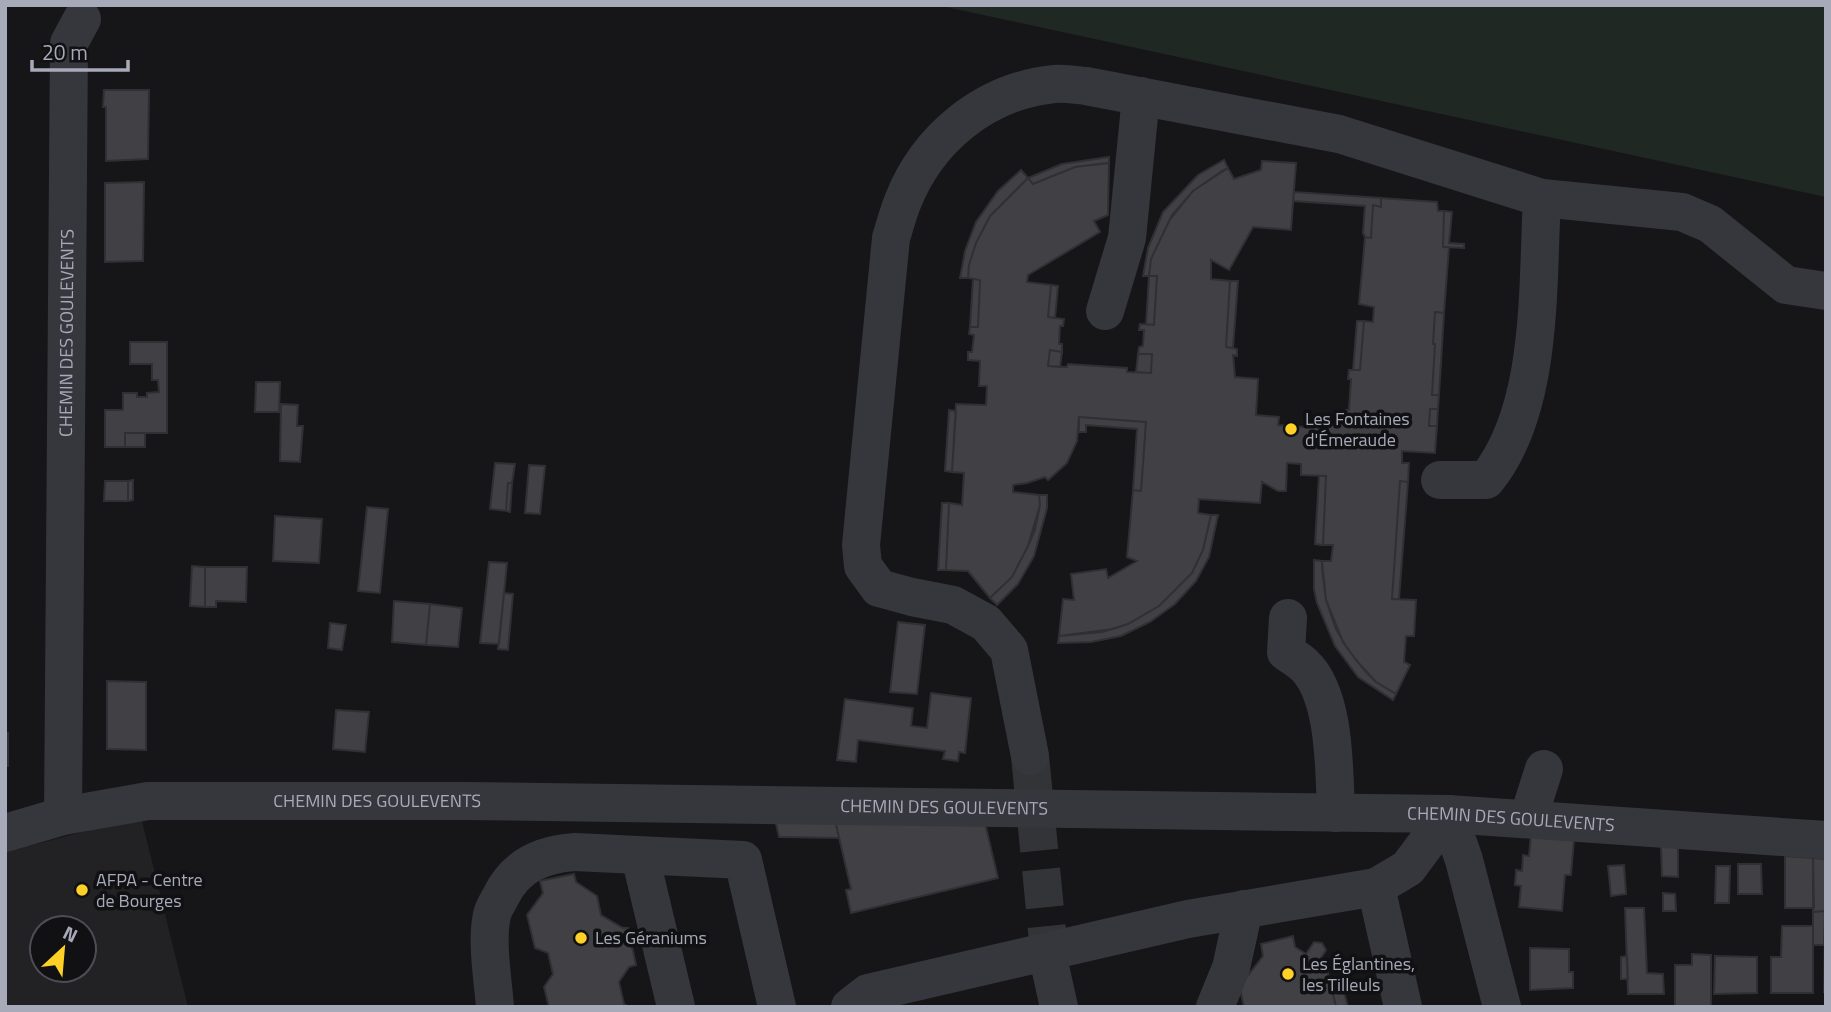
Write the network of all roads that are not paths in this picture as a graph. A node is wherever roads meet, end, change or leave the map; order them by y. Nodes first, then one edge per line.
1 (82, 19) dead end
2 (1141, 96) junction
3 (1542, 198) junction
4 (1826, 291) edge
5 (1105, 311) dead end
6 (1440, 480) dead end
7 (1288, 618) dead end
8 (1030, 757) tunnel mouth
9 (1544, 769) dead end
10 (1335, 813) junction
11 (1448, 814) junction
12 (64, 816) junction
13 (1528, 819) junction
14 (5, 833) edge
15 (1826, 840) edge
16 (640, 856) junction
17 (1377, 887) junction
18 (1244, 909) junction
19 (888, 998) edge
20 (495, 1007) edge
21 (676, 1007) edge
22 (777, 1007) edge
23 (850, 1007) edge
24 (1215, 1007) edge
25 (1403, 1007) edge
26 (1502, 1007) edge

1 - 12 street, CHEMIN DES GOULEVENTS
2 - 3 street
2 - 5 street
2 - 8 street
3 - 4 street
3 - 6 street
7 - 10 street
9 - 13 street
10 - 11 street, CHEMIN DES GOULEVENTS
10 - 12 street, CHEMIN DES GOULEVENTS
11 - 13 street, CHEMIN DES GOULEVENTS
11 - 17 street
11 - 26 street
12 - 14 street, CHEMIN DES GOULEVENTS
13 - 15 street, CHEMIN DES GOULEVENTS
16 - 20 street
16 - 21 street
16 - 22 street
17 - 18 street
17 - 25 street
18 - 19 street
18 - 24 street
19 - 23 street

